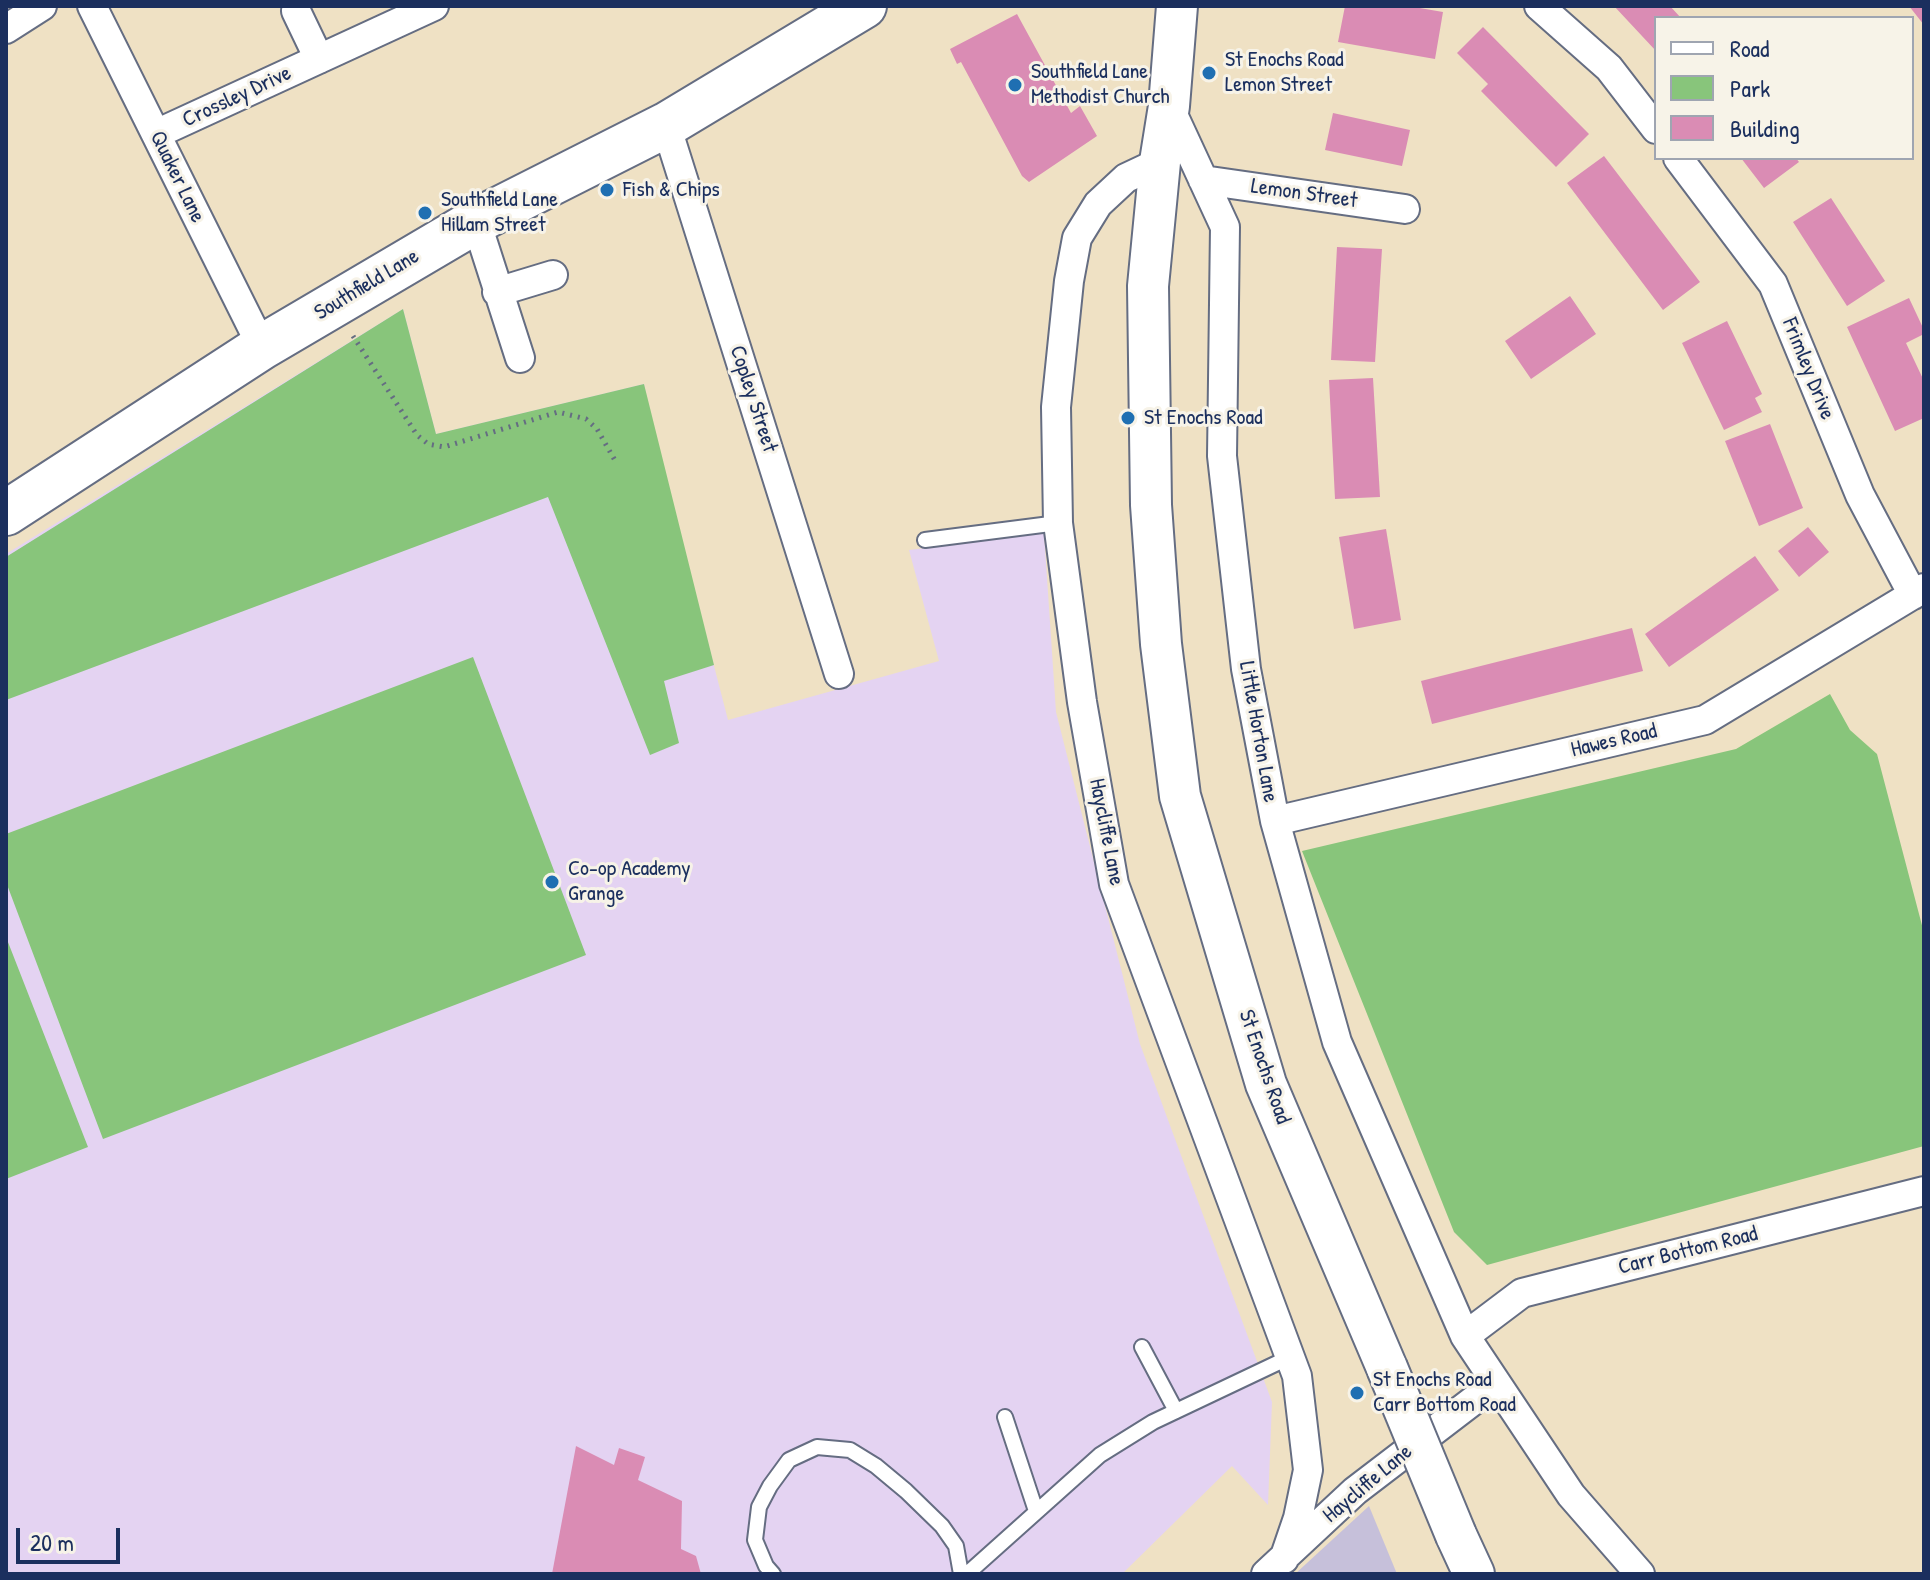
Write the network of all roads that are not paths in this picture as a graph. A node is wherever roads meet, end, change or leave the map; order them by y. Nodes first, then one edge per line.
1 (42, 6) edge
2 (92, 6) edge
3 (434, 6) edge
4 (864, 6) edge
5 (1177, 6) edge
6 (1539, 6) edge
7 (296, 11) dead end
8 (6, 29) edge
9 (319, 59) junction
10 (1169, 106) junction
11 (666, 125) junction
12 (1654, 126) edge
13 (156, 134) junction
14 (1680, 160) edge
15 (1160, 162) junction
16 (1203, 180) junction
17 (1405, 209) dead end
18 (476, 221) junction
19 (553, 275) dead end
20 (497, 292) junction
21 (262, 347) junction
22 (520, 358) dead end
23 (6, 513) edge
24 (1058, 523) junction
25 (925, 540) dead end
26 (1919, 591) edge
27 (839, 674) dead end
28 (1275, 821) junction
29 (1924, 1191) edge
30 (1465, 1336) junction
31 (1142, 1347) dead end
32 (1290, 1357) junction
33 (1495, 1384) junction
34 (1176, 1411) junction
35 (1005, 1417) dead end
36 (1036, 1511) junction
37 (1275, 1566) edge
38 (773, 1574) edge
39 (964, 1574) edge
40 (1474, 1574) edge
41 (1640, 1574) edge

1 - 8 street
2 - 13 street, Quaker Lane
3 - 9 street, Crossley Drive
4 - 11 main road, Southfield Lane
5 - 10 street, St Enochs Road
6 - 12 street
7 - 9 street, Crossley Drive
9 - 13 street, Crossley Drive
10 - 15 street, St Enochs Road
10 - 16 street, Little Horton Lane
11 - 18 main road, Southfield Lane
11 - 27 street, Copley Street
13 - 21 street, Quaker Lane
14 - 26 street, Frimley Drive
15 - 24 street, Haycliffe Lane
15 - 40 street, St Enochs Road, bridge
16 - 17 street, Lemon Street
16 - 28 street, Little Horton Lane
18 - 20 street
18 - 21 main road, Southfield Lane
19 - 20 street
20 - 22 street
21 - 23 main road, Southfield Lane
24 - 25 lane
24 - 32 street, Haycliffe Lane
26 - 28 street, Hawes Road
28 - 30 street, Little Horton Lane
29 - 30 street, Carr Bottom Road
30 - 33 street, Little Horton Lane
31 - 34 lane
32 - 34 lane
32 - 37 street, Haycliffe Lane
33 - 37 street, Haycliffe Lane
33 - 41 street, Little Horton Lane
34 - 36 lane
35 - 36 lane
36 - 39 lane
38 - 39 lane

